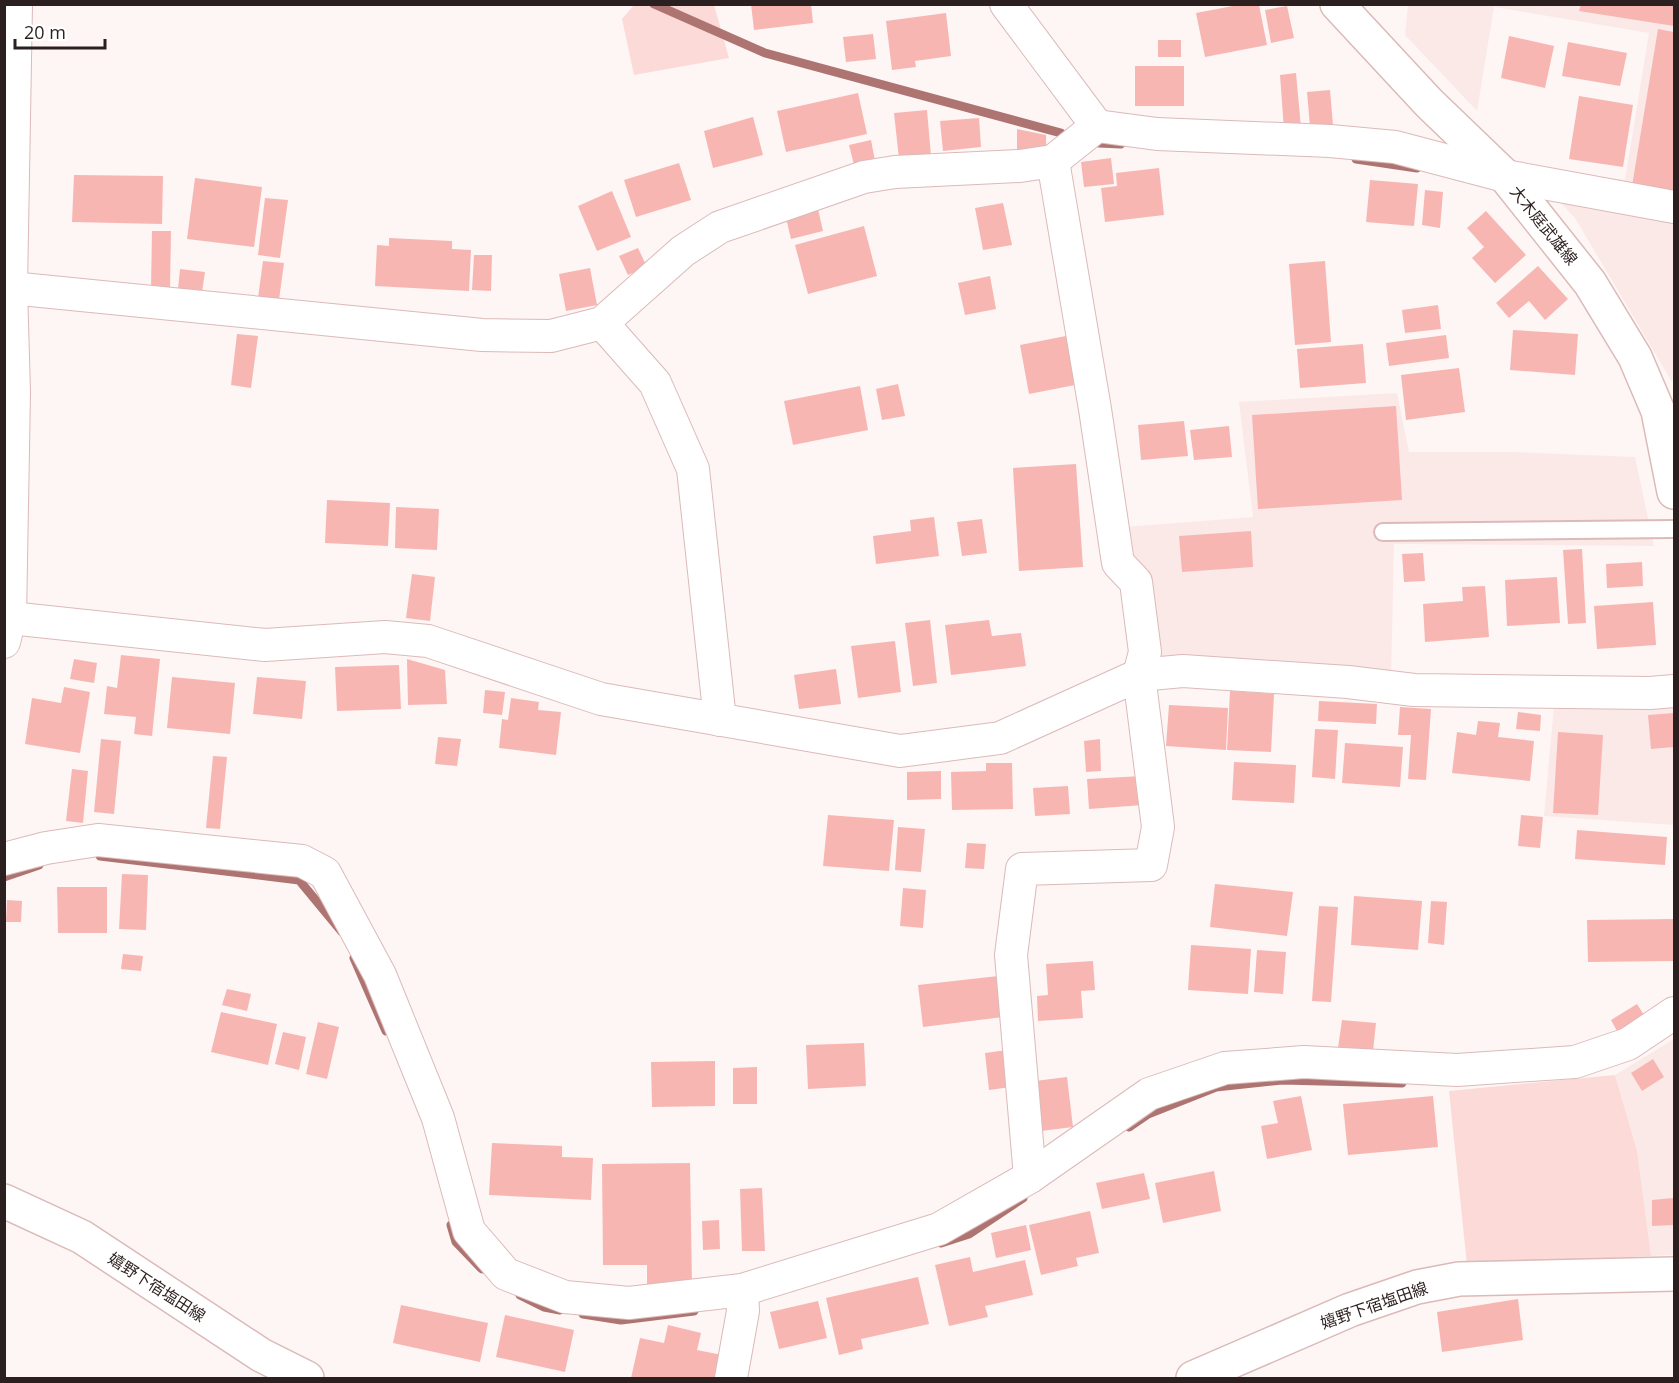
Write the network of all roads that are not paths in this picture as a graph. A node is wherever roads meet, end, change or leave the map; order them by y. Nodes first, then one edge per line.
1 (16, 4) edge
2 (1006, 4) edge
3 (1337, 4) edge
4 (1097, 126) junction
5 (1053, 161) junction
6 (1505, 176) junction
7 (1674, 207) edge
8 (11, 288) junction
9 (602, 323) junction
10 (9, 392) edge
11 (1666, 404) edge
12 (1674, 492) edge
13 (1674, 529) edge
14 (1383, 532) dead end
15 (7, 630) edge
16 (1139, 675) junction
17 (1674, 691) edge
18 (720, 720) junction
19 (4, 859) edge
20 (1674, 1013) edge
21 (1030, 1177) junction
22 (4, 1201) edge
23 (1674, 1274) edge
24 (743, 1300) junction
25 (307, 1378) edge
26 (731, 1378) edge
27 (1193, 1378) edge

1 - 8 street
2 - 4 street
3 - 6 main road, 大木庭武雄線
4 - 5 street
4 - 6 street
5 - 9 street
5 - 16 street
6 - 7 street
6 - 11 main road, 大木庭武雄線
8 - 9 street
8 - 10 street
9 - 18 street
10 - 15 street
11 - 12 main road, 大木庭武雄線
13 - 14 lane
15 - 18 street
16 - 17 street
16 - 18 street
16 - 21 street
19 - 24 street
20 - 21 street
21 - 24 street
22 - 25 main road, 嬉野下宿塩田線
23 - 27 main road, 嬉野下宿塩田線
24 - 26 street

